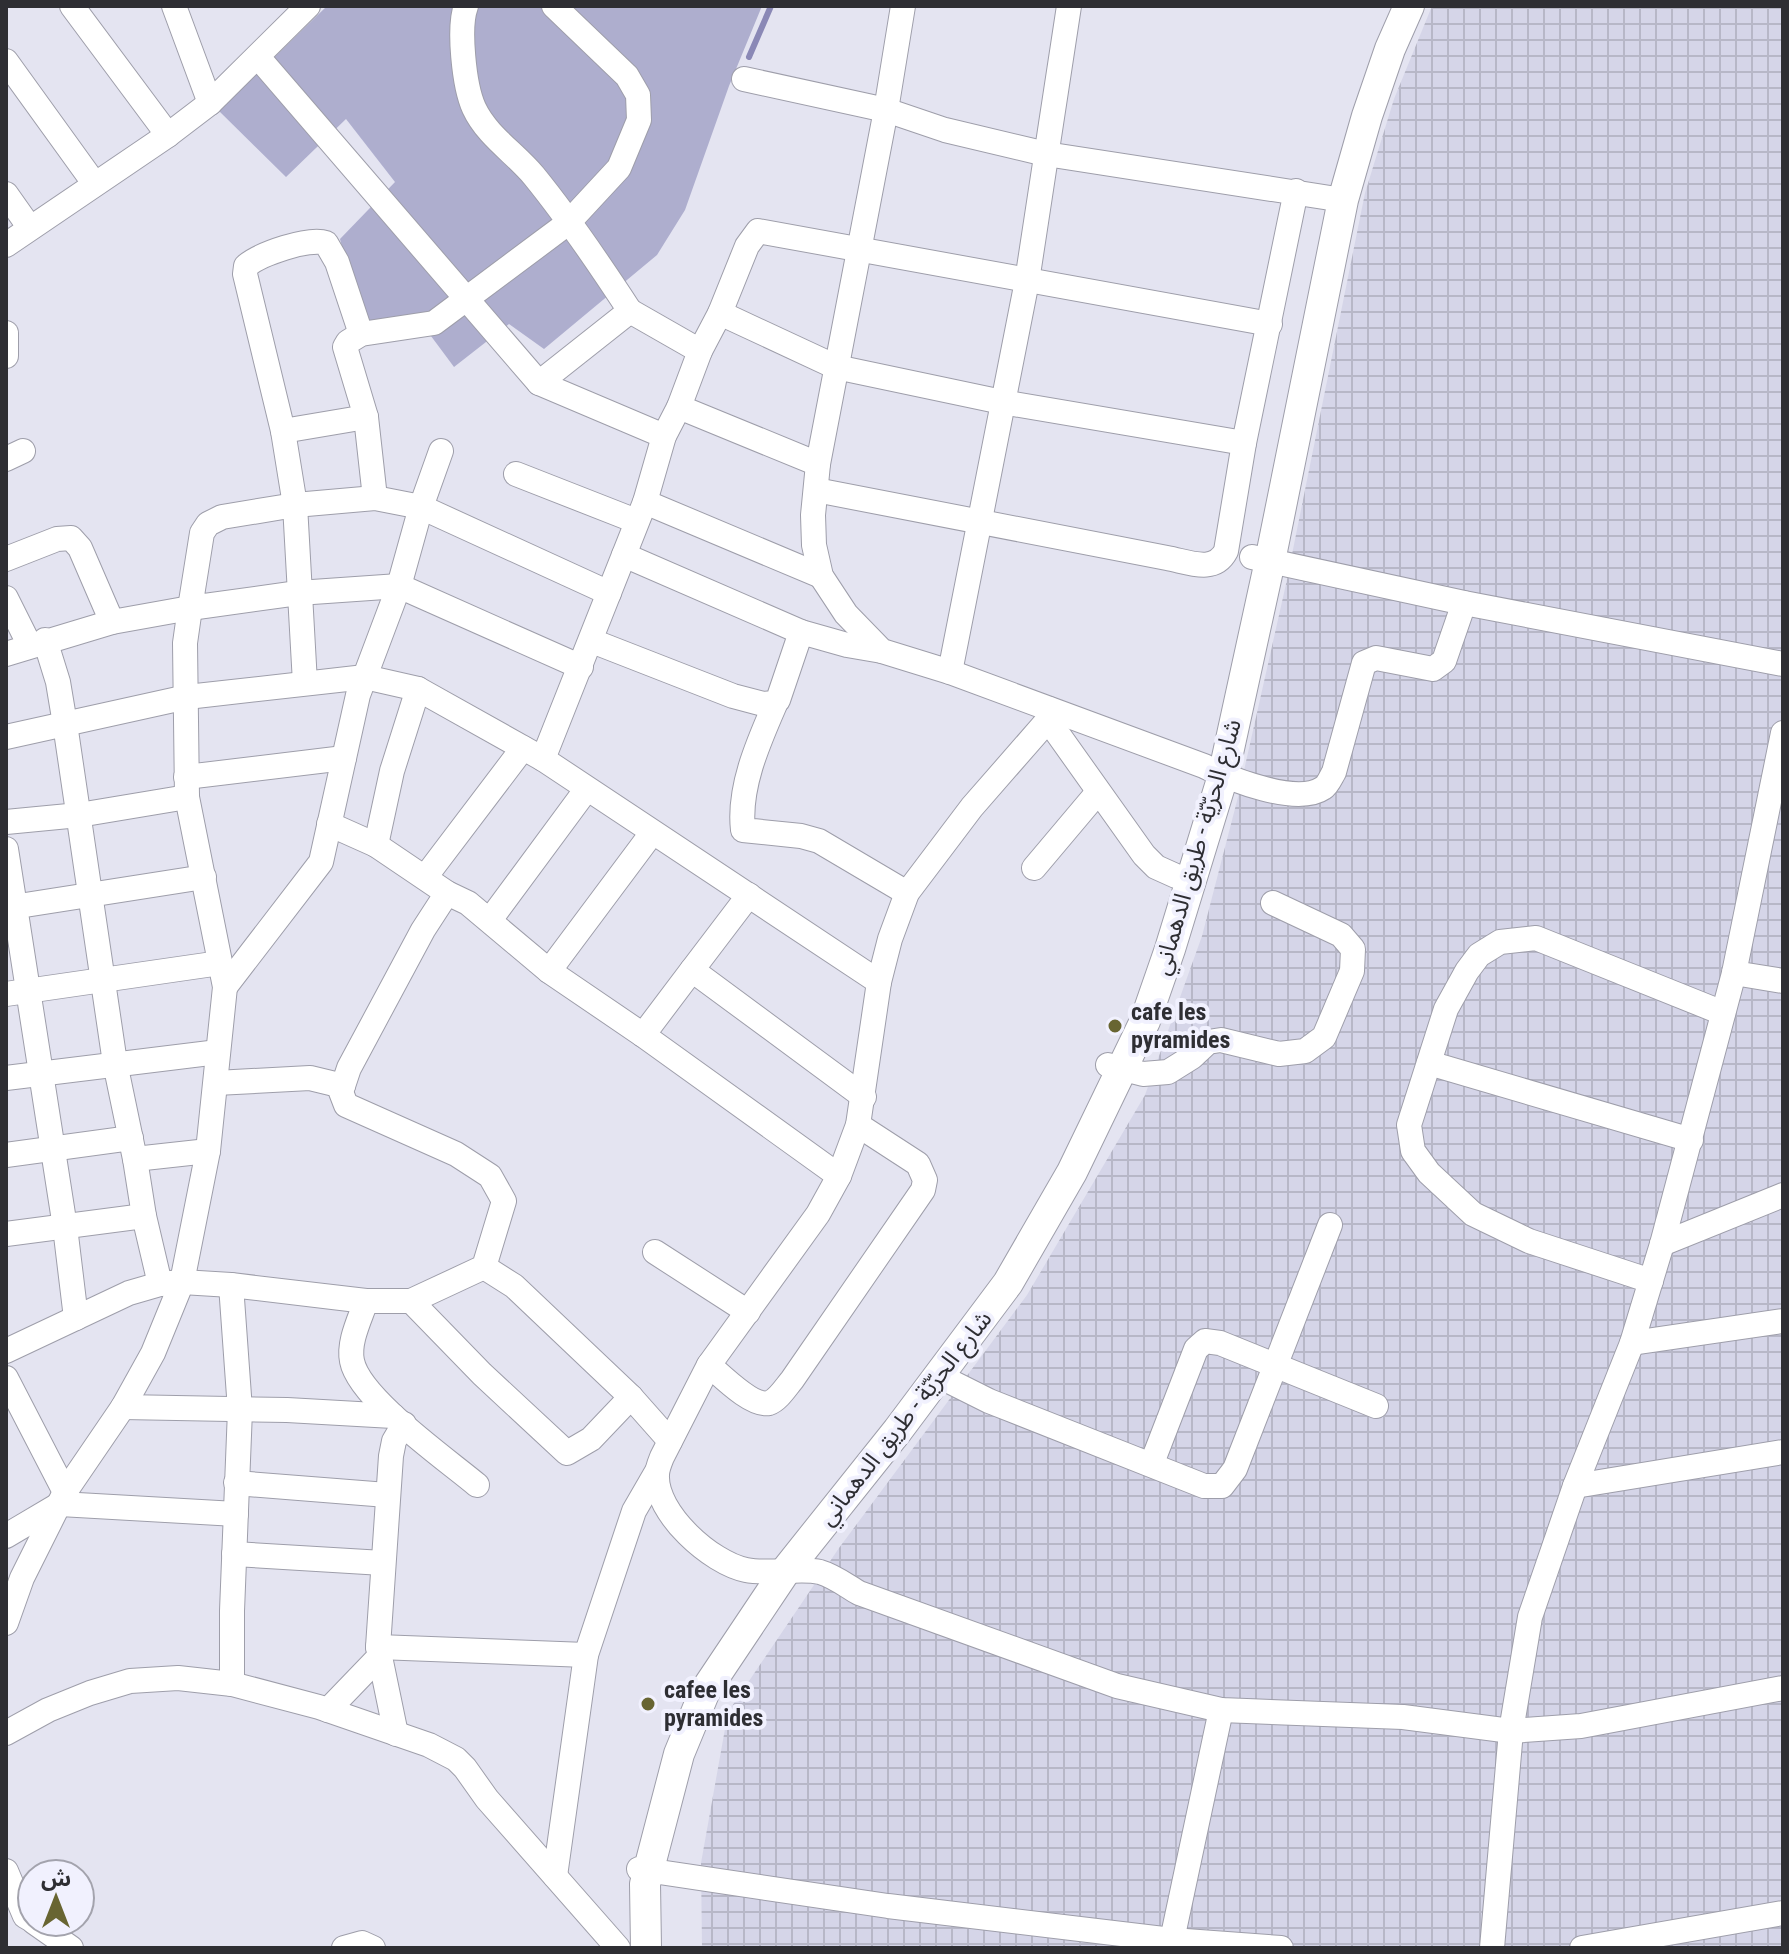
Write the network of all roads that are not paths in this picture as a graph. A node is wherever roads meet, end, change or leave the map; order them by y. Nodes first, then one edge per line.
1 (72, 6) edge
2 (174, 6) edge
3 (308, 6) edge
4 (466, 6) edge
5 (554, 6) edge
6 (903, 6) edge
7 (1069, 6) edge
8 (1390, 6) edge
9 (1409, 6) edge
10 (258, 57) junction
11 (6, 61) edge
12 (744, 79) dead end
13 (210, 103) junction
14 (886, 110) junction
15 (168, 135) junction
16 (1046, 154) junction
17 (94, 183) junction
18 (6, 194) edge
19 (1320, 195) junction
20 (568, 223) junction
21 (30, 228) junction
22 (6, 245) edge
23 (858, 251) junction
24 (1027, 281) junction
25 (467, 300) junction
26 (630, 311) junction
27 (720, 313) junction
28 (1270, 324) junction
29 (6, 333) edge
30 (361, 334) junction
31 (700, 351) junction
32 (6, 356) edge
33 (836, 367) junction
34 (539, 383) junction
35 (1002, 402) junction
36 (679, 407) junction
37 (366, 417) junction
38 (283, 431) junction
39 (664, 436) junction
40 (1244, 443) junction
41 (441, 451) dead end
42 (818, 464) junction
43 (516, 474) dead end
44 (816, 490) junction
45 (375, 498) junction
46 (295, 505) junction
47 (421, 507) junction
48 (640, 512) junction
49 (981, 523) junction
50 (624, 555) junction
51 (6, 559) edge
52 (1261, 559) junction
53 (821, 576) junction
54 (399, 586) junction
55 (298, 593) junction
56 (609, 593) junction
57 (6, 598) edge
58 (1464, 603) junction
59 (190, 608) junction
60 (112, 622) junction
61 (801, 632) junction
62 (592, 641) junction
63 (37, 643) junction
64 (882, 651) junction
65 (6, 654) edge
66 (1783, 664) edge
67 (581, 667) junction
68 (950, 672) junction
69 (365, 677) junction
70 (305, 683) junction
71 (418, 689) junction
72 (187, 697) junction
73 (776, 702) junction
74 (1049, 714) junction
75 (65, 724) junction
76 (1783, 733) edge
77 (6, 737) edge
78 (533, 754) junction
79 (344, 758) junction
80 (1214, 771) junction
81 (187, 787) junction
82 (586, 790) junction
83 (1098, 792) junction
84 (79, 815) junction
85 (6, 822) edge
86 (329, 824) junction
87 (652, 833) junction
88 (376, 845) junction
89 (6, 849) edge
90 (1034, 868) dead end
91 (426, 876) junction
92 (1176, 876) junction
93 (204, 877) junction
94 (447, 893) junction
95 (907, 893) junction
96 (749, 895) junction
97 (89, 897) junction
98 (1273, 903) dead end
99 (11, 907) edge
100 (490, 920) junction
101 (692, 970) junction
102 (549, 971) junction
103 (1734, 973) junction
104 (222, 975) junction
105 (104, 979) junction
106 (1783, 981) edge
107 (879, 982) junction
108 (18, 991) edge
109 (1723, 1013) junction
110 (643, 1035) junction
111 (218, 1052) junction
112 (115, 1063) junction
113 (1429, 1063) junction
114 (1115, 1068) junction
115 (42, 1072) junction
116 (6, 1078) edge
117 (216, 1083) junction
118 (343, 1086) junction
119 (864, 1097) junction
120 (858, 1125) junction
121 (1691, 1140) junction
122 (51, 1147) junction
123 (133, 1148) junction
124 (208, 1151) junction
125 (6, 1155) edge
126 (839, 1176) junction
127 (1783, 1195) edge
128 (144, 1216) junction
129 (1330, 1225) dead end
130 (65, 1227) junction
131 (6, 1234) edge
132 (1662, 1244) junction
133 (655, 1252) dead end
134 (484, 1267) junction
135 (1651, 1281) junction
136 (171, 1283) junction
137 (231, 1285) junction
138 (366, 1301) junction
139 (411, 1301) junction
140 (748, 1312) junction
141 (76, 1318) junction
142 (1783, 1321) edge
143 (1632, 1343) junction
144 (6, 1351) edge
145 (1276, 1364) junction
146 (709, 1365) junction
147 (939, 1376) junction
148 (6, 1378) edge
149 (631, 1397) junction
150 (1376, 1406) dead end
151 (123, 1407) junction
152 (240, 1410) junction
153 (399, 1420) junction
154 (670, 1441) junction
155 (1783, 1452) edge
156 (1152, 1463) junction
157 (656, 1473) junction
158 (236, 1483) junction
159 (477, 1485) dead end
160 (1575, 1486) junction
161 (387, 1495) junction
162 (62, 1498) junction
163 (236, 1514) junction
164 (6, 1536) edge
165 (6, 1547) edge
166 (234, 1554) junction
167 (383, 1563) junction
168 (775, 1573) junction
169 (22, 1578) junction
170 (6, 1623) edge
171 (379, 1652) junction
172 (586, 1655) junction
173 (232, 1684) junction
174 (1783, 1688) edge
175 (328, 1710) junction
176 (1221, 1710) junction
177 (1511, 1731) junction
178 (6, 1733) edge
179 (396, 1734) junction
180 (644, 1869) junction
181 (6, 1871) edge
182 (555, 1876) junction
183 (16, 1897) edge
184 (1783, 1913) edge
185 (1172, 1940) junction
186 (344, 1948) edge
187 (373, 1948) edge
188 (618, 1948) edge
189 (633, 1948) edge
190 (646, 1948) edge
191 (1281, 1948) edge
192 (1492, 1948) edge
193 (1582, 1948) edge

1 - 15 street
2 - 13 street
3 - 10 street
4 - 20 street
5 - 20 street
6 - 14 street
7 - 16 street
8 - 19 main road, شارع الحرّيّة - طريق الدهماني
9 - 19 main road, شارع الحرّيّة - طريق الدهماني
10 - 13 street
10 - 25 street
11 - 17 street
12 - 14 street
13 - 15 street
14 - 16 street
14 - 23 street
15 - 17 street
16 - 19 street
16 - 24 street
17 - 21 street
18 - 21 street
19 - 28 street
19 - 52 main road, شارع الحرّيّة - طريق الدهماني
20 - 25 street
20 - 26 street
21 - 22 street
23 - 24 street
23 - 27 street
23 - 33 street
24 - 28 street
24 - 35 street
25 - 30 street
25 - 34 street
26 - 31 street
26 - 34 street
27 - 31 street
27 - 33 street
28 - 40 street
29 - 32 street
30 - 37 street
30 - 38 street
31 - 36 street
33 - 35 street
33 - 42 street
34 - 39 street
35 - 40 street
35 - 49 street
36 - 39 street
36 - 42 street
37 - 38 street
37 - 45 street
38 - 46 street
39 - 48 street
40 - 49 street
41 - 47 street
42 - 44 street
43 - 48 street
44 - 49 street
44 - 53 street
45 - 46 street
45 - 47 street
46 - 55 street
46 - 59 street
47 - 54 street
47 - 56 street
48 - 50 street
48 - 53 street
49 - 68 street
50 - 56 street
50 - 61 street
51 - 60 street
52 - 58 street
52 - 80 main road, شارع الحرّيّة - طريق الدهماني
53 - 64 street
54 - 55 street
54 - 67 street
54 - 69 street
55 - 59 street
55 - 70 street
56 - 62 street
57 - 63 street
58 - 66 street
58 - 80 street
59 - 60 street
59 - 72 street
60 - 63 street
61 - 64 street
61 - 73 street
62 - 67 street
62 - 73 street
63 - 65 street
63 - 75 street
64 - 68 street
67 - 78 street
68 - 74 street
69 - 70 street
69 - 71 street
69 - 79 street
70 - 72 street
71 - 78 street
71 - 88 street
72 - 75 street
72 - 81 street
73 - 95 street
74 - 80 street
74 - 83 street
74 - 95 street
75 - 77 street
75 - 84 street
76 - 103 street
78 - 82 street
78 - 91 street
79 - 81 street
79 - 86 street
80 - 92 main road, شارع الحرّيّة - طريق الدهماني
80 - 114 main road, شارع الحرّيّة - طريق الدهماني
81 - 84 street
81 - 93 street
82 - 87 street
82 - 100 street
83 - 90 street
83 - 92 street
84 - 85 street
84 - 97 street
86 - 88 street
86 - 104 street
87 - 96 street
87 - 102 street
88 - 91 street
89 - 99 street
91 - 94 street
92 - 114 main road, شارع الحرّيّة - طريق الدهماني
93 - 97 street
93 - 104 street
94 - 100 street
94 - 118 street
95 - 107 street
96 - 101 street
96 - 107 street
97 - 99 street
97 - 105 street
98 - 114 street
99 - 108 street
100 - 102 street
101 - 110 street
101 - 119 street
102 - 110 street
103 - 106 street
103 - 109 street
104 - 105 street
104 - 111 street
105 - 108 street
105 - 112 street
107 - 119 street
108 - 115 street
109 - 113 street
109 - 121 street
110 - 126 street
111 - 112 street
111 - 117 street
112 - 115 street
112 - 123 street
113 - 121 street
113 - 135 street
114 - 147 main road, شارع الحرّيّة - طريق الدهماني
114 - 168 main road, شارع الحرّيّة - طريق الدهماني
115 - 116 street
115 - 122 street
117 - 118 street
117 - 124 street
118 - 134 street
119 - 120 street
120 - 126 street
120 - 146 street
121 - 132 street
122 - 123 street
122 - 125 street
122 - 130 street
123 - 124 street
123 - 128 street
124 - 136 street
126 - 140 street
127 - 132 street
128 - 130 street
128 - 136 street
129 - 145 street
130 - 131 street
130 - 141 street
132 - 135 street
133 - 140 street
134 - 139 street
134 - 149 street
135 - 143 street
136 - 137 street
136 - 141 street
136 - 151 street
137 - 138 street
137 - 152 street
138 - 139 street
138 - 153 street
139 - 149 street
140 - 146 street
141 - 144 street
142 - 143 street
143 - 160 street
145 - 150 street
145 - 156 street
145 - 156 street
146 - 154 street
147 - 156 street
147 - 168 main road, شارع الحرّيّة - طريق الدهماني
148 - 162 street
149 - 154 street
151 - 152 street
151 - 162 street
152 - 153 street
152 - 158 street
153 - 159 street
153 - 161 street
154 - 157 street
155 - 160 street
157 - 168 street
157 - 172 street
158 - 161 street
158 - 163 street
160 - 177 street
161 - 167 street
162 - 163 street
162 - 164 street
162 - 169 street
163 - 166 street
165 - 169 street
166 - 167 street
166 - 173 street
167 - 171 street
168 - 176 street
168 - 180 main road, شارع الحرّيّة - طريق الدهماني
169 - 170 street
171 - 172 street
171 - 175 street
171 - 179 street
172 - 182 street
173 - 175 street
173 - 178 street
174 - 177 street
175 - 179 street
176 - 177 street
176 - 185 street
177 - 192 street
179 - 182 street
180 - 185 street
180 - 189 main road, شارع الحرّيّة - طريق الدهماني
180 - 190 main road, شارع الحرّيّة - طريق الدهماني
181 - 183 street
182 - 188 street
184 - 193 street
185 - 191 street
186 - 187 street

